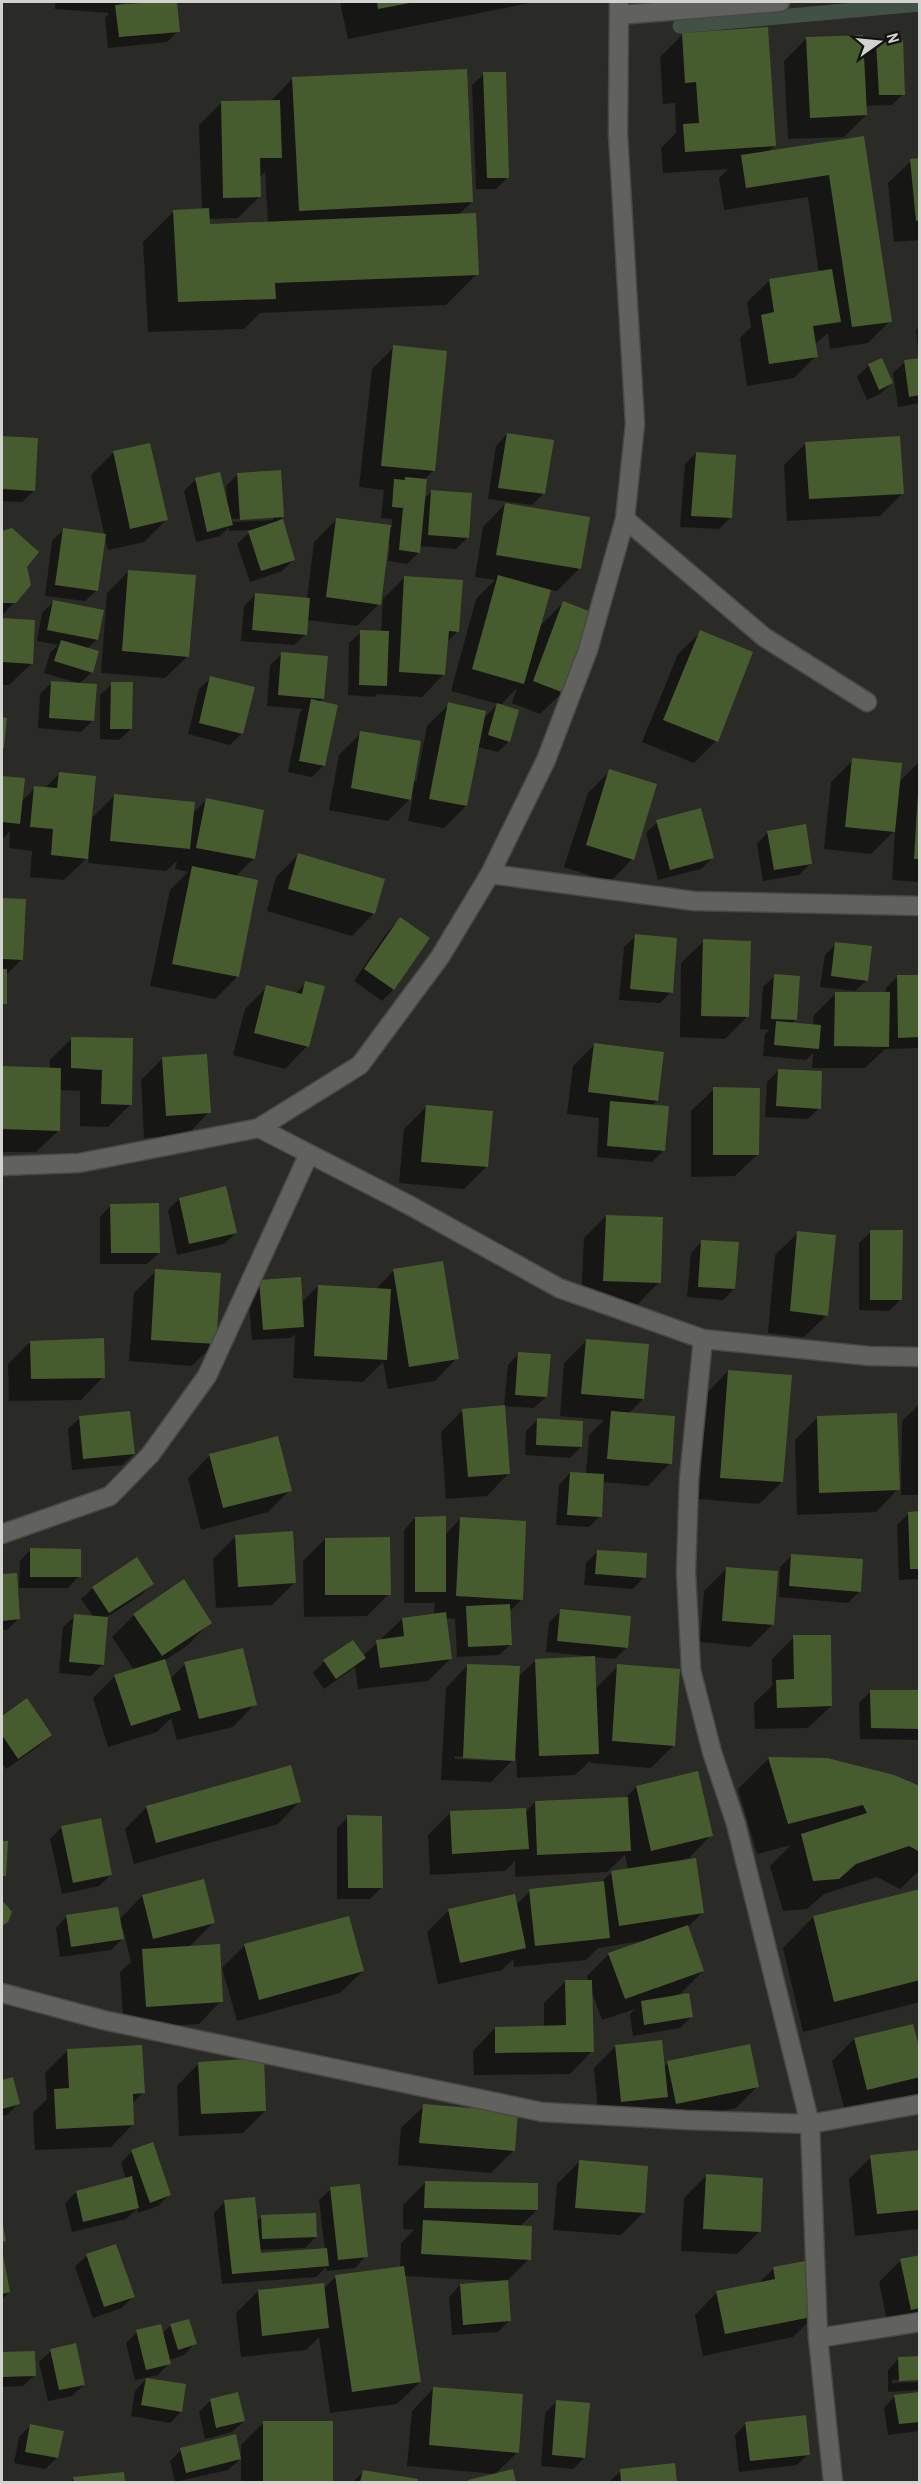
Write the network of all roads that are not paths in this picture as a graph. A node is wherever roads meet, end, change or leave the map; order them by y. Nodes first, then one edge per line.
1 (780, 2) edge
2 (619, 8) edge
3 (625, 519) junction
4 (867, 702) dead end
5 (490, 874) junction
6 (920, 906) edge
7 (259, 1128) junction
8 (309, 1154) junction
9 (2, 1166) edge
10 (703, 1339) junction
11 (920, 1357) edge
12 (2, 1534) edge
13 (2, 1993) edge
14 (920, 2104) edge
15 (810, 2124) junction
16 (920, 2322) edge
17 (818, 2338) junction
18 (833, 2482) edge

1 - 2 street
2 - 3 street
3 - 4 street
3 - 5 street
5 - 6 street
5 - 7 street
7 - 8 street
7 - 9 street
8 - 10 street
8 - 12 street
10 - 11 street
10 - 15 street
13 - 15 street
14 - 15 street
15 - 17 street
16 - 17 street
17 - 18 street

